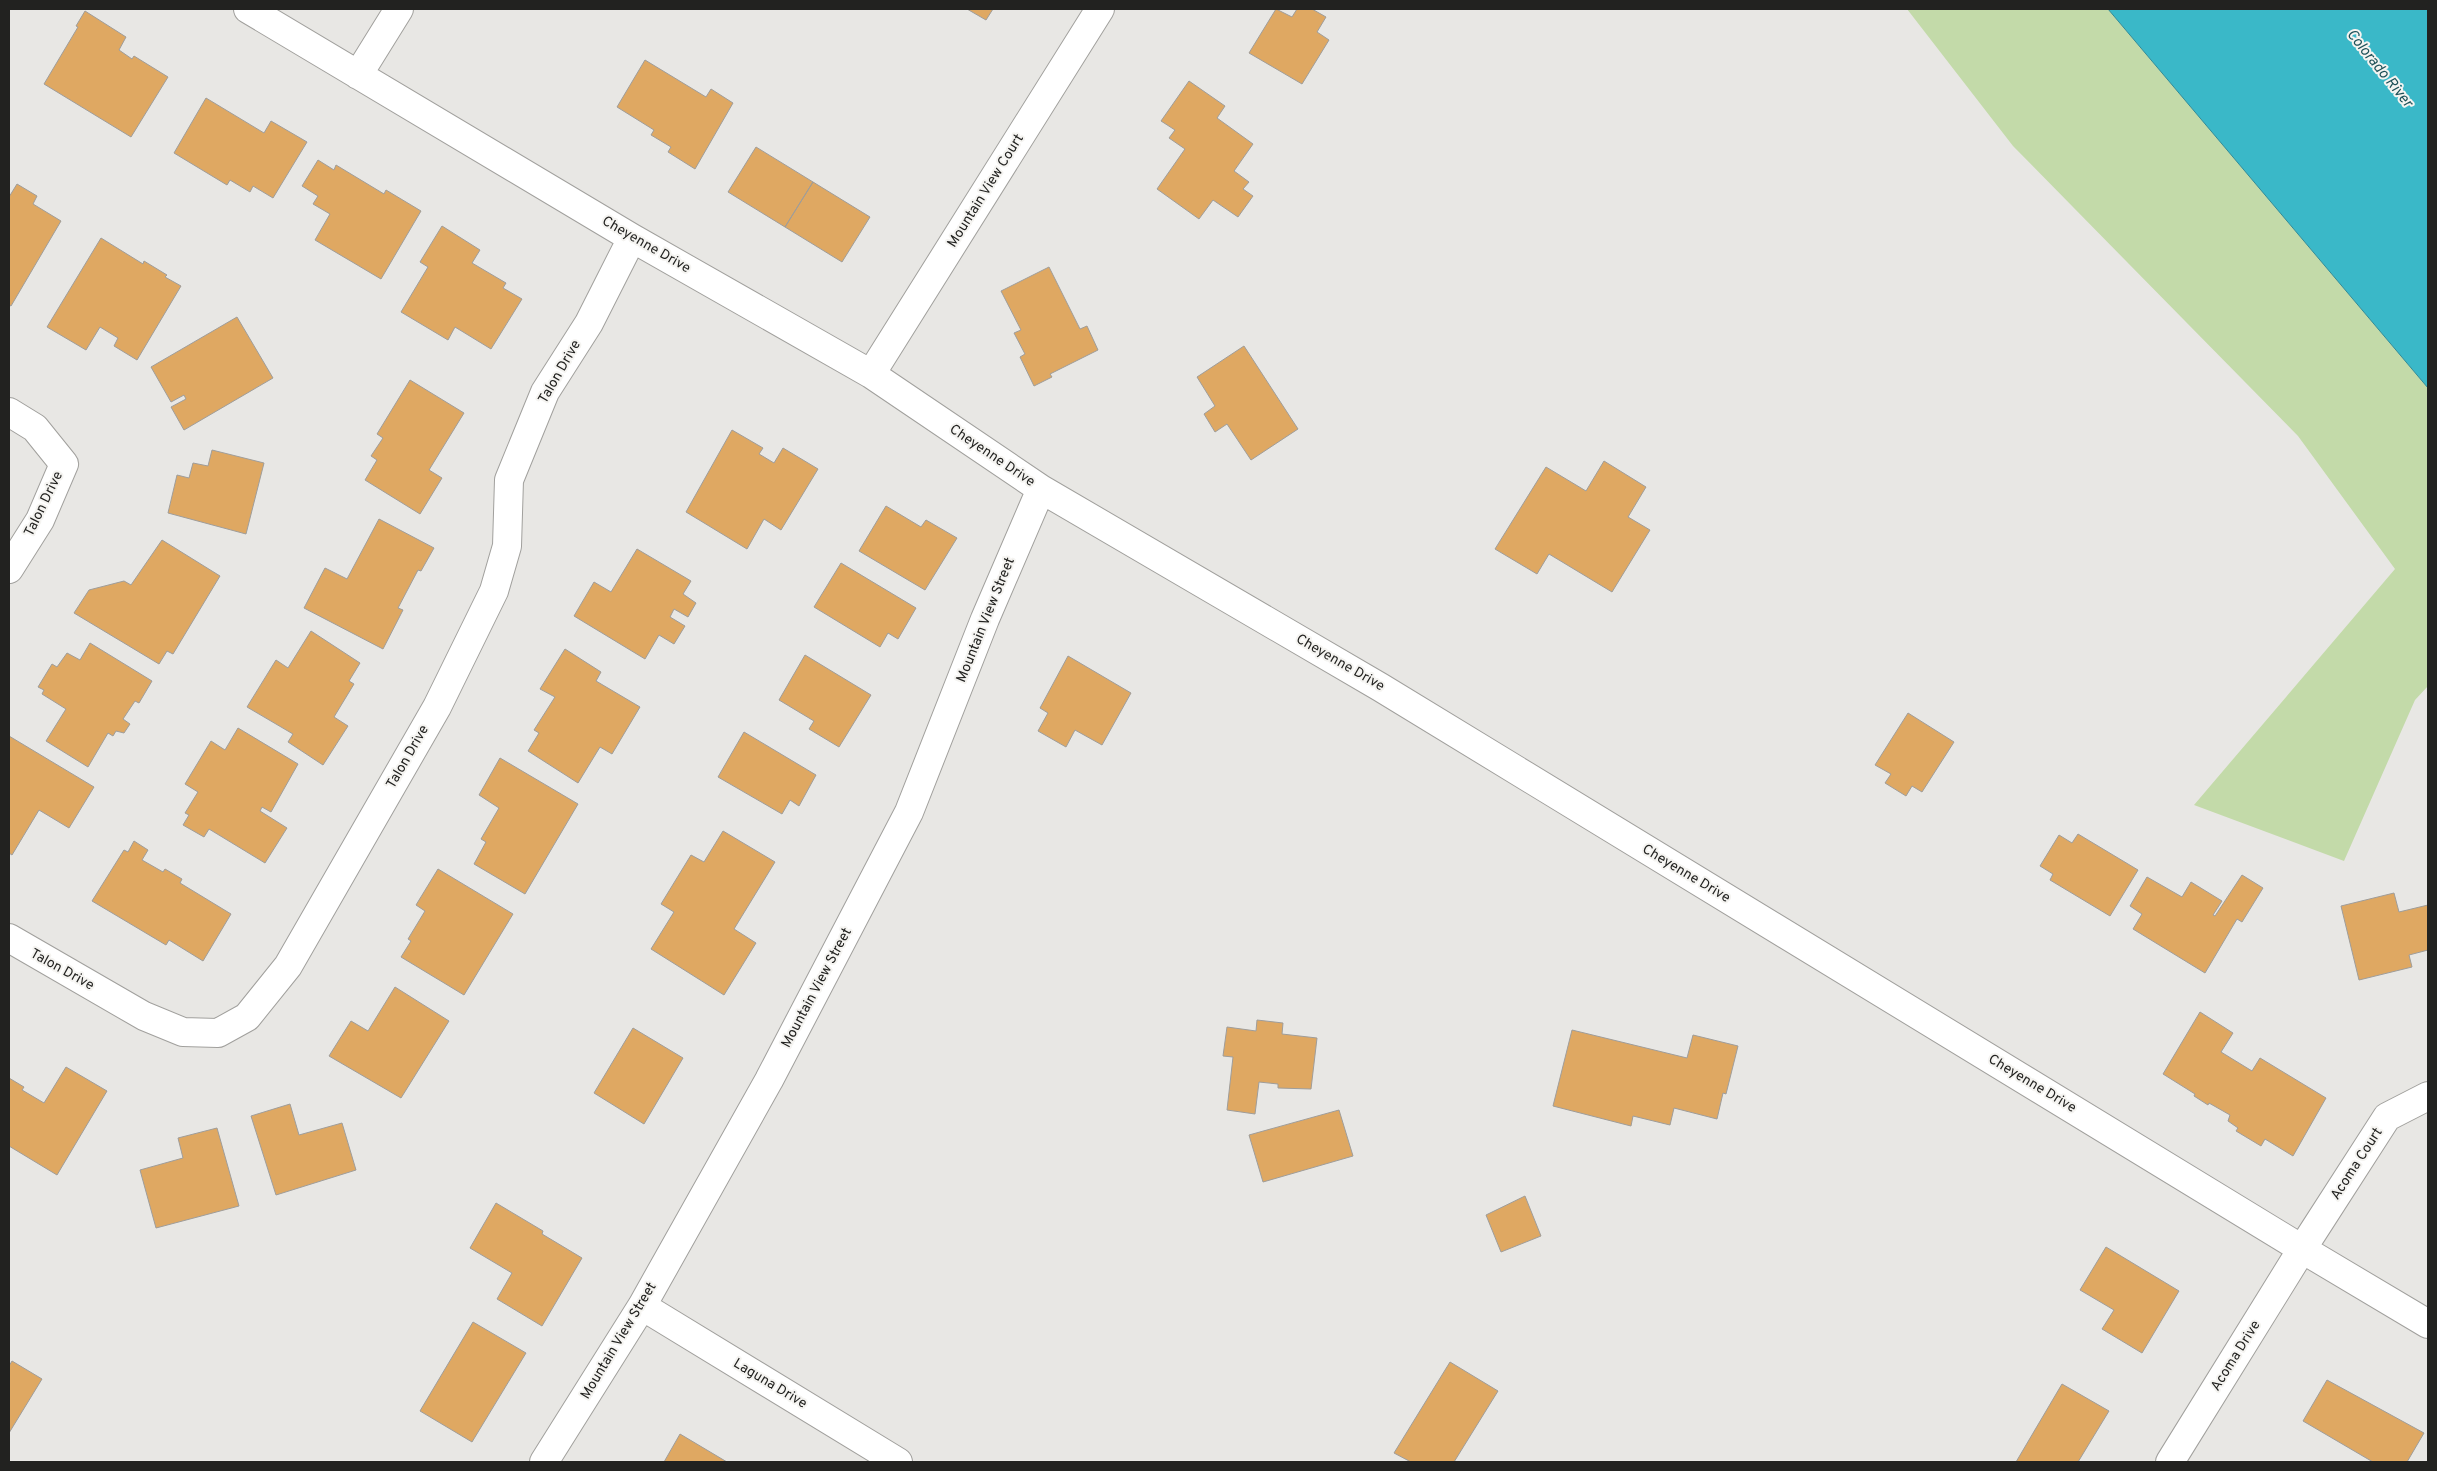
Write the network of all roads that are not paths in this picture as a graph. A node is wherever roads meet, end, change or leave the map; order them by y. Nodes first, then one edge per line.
1 (248, 9) edge
2 (399, 9) edge
3 (1100, 9) edge
4 (358, 75) junction
5 (632, 238) junction
6 (871, 374) junction
7 (9, 412) edge
8 (1041, 489) junction
9 (9, 570) edge
10 (9, 938) edge
11 (2428, 1096) edge
12 (2302, 1249) junction
13 (642, 1306) junction
14 (2428, 1324) edge
15 (544, 1462) edge
16 (898, 1462) edge
17 (2170, 1462) edge

1 - 4 street, Cheyenne Drive
2 - 4 street
3 - 6 street, Mountain View Court
4 - 5 street, Cheyenne Drive
5 - 6 street, Cheyenne Drive
5 - 10 street, Talon Drive
6 - 8 street, Cheyenne Drive
7 - 9 street, Talon Drive
8 - 12 street, Cheyenne Drive
8 - 13 street, Mountain View Street
11 - 12 street, Acoma Court
12 - 14 street, Cheyenne Drive
12 - 17 street, Acoma Drive
13 - 15 street, Mountain View Street
13 - 16 street, Laguna Drive

